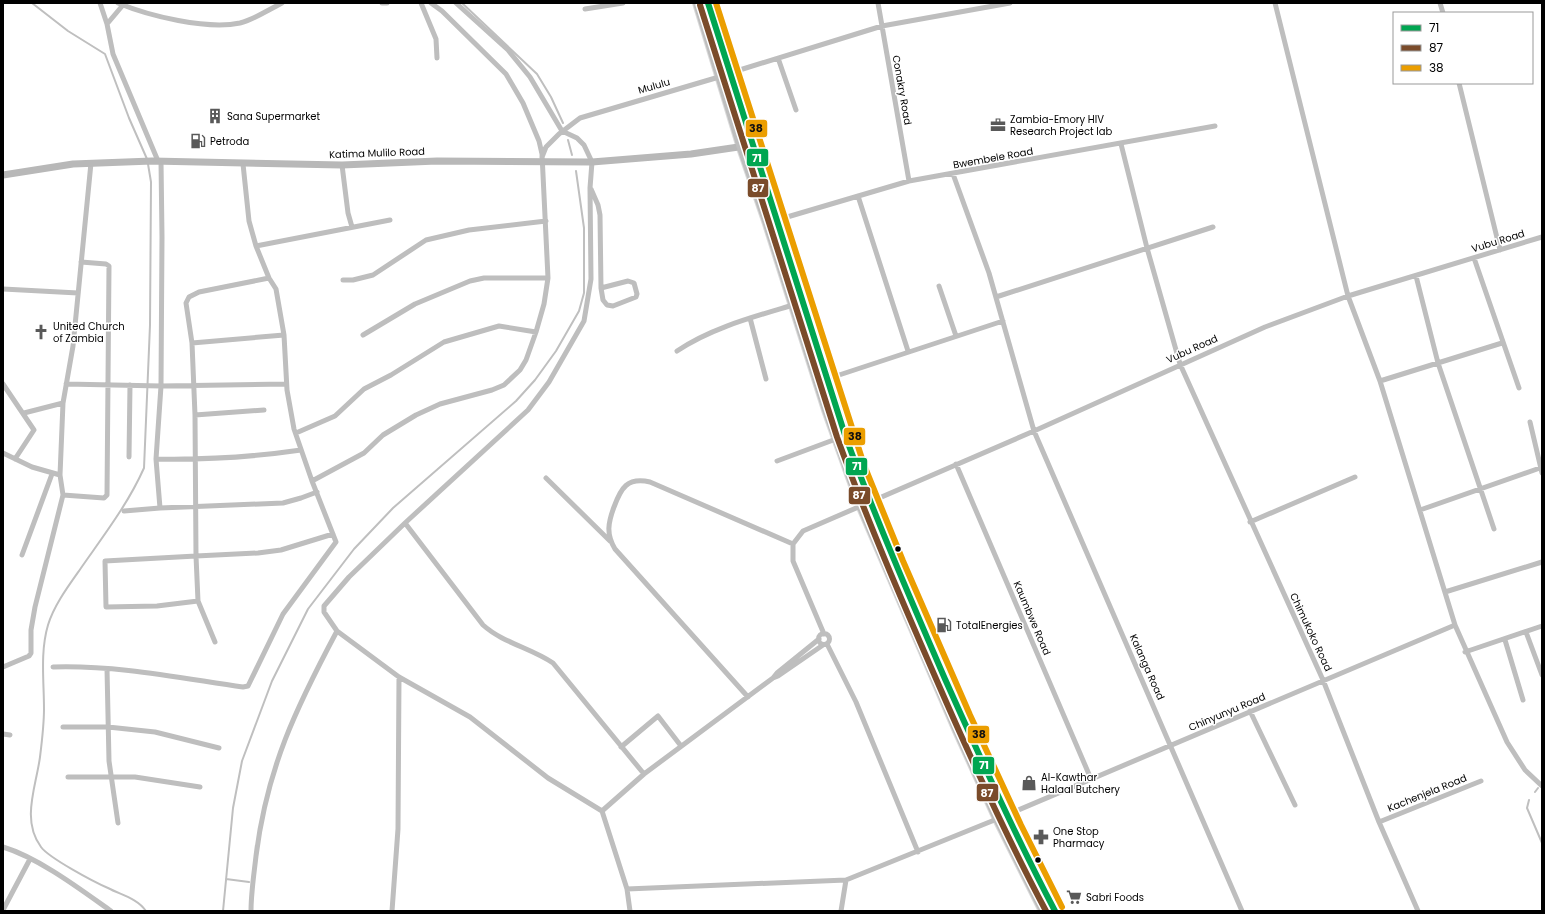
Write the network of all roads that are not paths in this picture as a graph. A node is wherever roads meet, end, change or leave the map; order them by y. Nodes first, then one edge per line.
1 (100, 3) edge
2 (282, 3) edge
3 (382, 3) edge
4 (387, 3) edge
5 (421, 3) edge
6 (431, 3) edge
7 (456, 3) edge
8 (623, 3) edge
9 (697, 3) edge
10 (708, 3) edge
11 (878, 3) edge
12 (1010, 3) edge
13 (1275, 3) edge
14 (120, 4) edge
15 (585, 9) dead end
16 (107, 24) junction
17 (882, 26) junction
18 (437, 58) dead end
19 (778, 58) junction
20 (730, 73) junction
21 (719, 77) junction
22 (1459, 84) edge
23 (796, 110) dead end
24 (1215, 126) dead end
25 (562, 130) junction
26 (1121, 144) junction
27 (752, 145) junction
28 (741, 148) junction
29 (542, 160) junction
30 (157, 161) junction
31 (592, 162) junction
32 (91, 163) junction
33 (243, 164) junction
34 (342, 165) junction
35 (954, 174) junction
36 (3, 175) edge
37 (909, 181) junction
38 (590, 188) junction
39 (858, 196) junction
40 (390, 220) dead end
41 (777, 220) junction
42 (546, 221) junction
43 (352, 227) junction
44 (1213, 227) dead end
45 (1542, 237) edge
46 (256, 246) junction
47 (1147, 248) junction
48 (1500, 250) junction
49 (1474, 258) junction
50 (81, 262) junction
51 (1416, 276) junction
52 (269, 278) junction
53 (548, 278) junction
54 (343, 280) dead end
55 (939, 286) dead end
56 (601, 288) junction
57 (3, 289) edge
58 (78, 293) junction
59 (1348, 296) junction
60 (996, 297) junction
61 (793, 305) junction
62 (750, 318) junction
63 (1003, 321) junction
64 (536, 332) junction
65 (284, 335) junction
66 (363, 335) dead end
67 (956, 336) junction
68 (192, 343) junction
69 (1502, 343) junction
70 (676, 351) dead end
71 (908, 351) junction
72 (1438, 363) junction
73 (1180, 364) junction
74 (766, 380) dead end
75 (828, 380) junction
76 (1380, 381) junction
77 (3, 384) edge
78 (66, 384) junction
79 (108, 384) junction
80 (286, 384) junction
81 (130, 385) junction
82 (158, 386) junction
83 (194, 387) junction
84 (1519, 388) dead end
85 (63, 403) junction
86 (264, 410) dead end
87 (24, 414) junction
88 (195, 415) junction
89 (1530, 422) dead end
90 (1034, 431) junction
91 (296, 433) junction
92 (836, 439) junction
93 (301, 450) junction
94 (3, 453) edge
95 (129, 456) dead end
96 (15, 459) junction
97 (156, 459) junction
98 (196, 460) junction
99 (777, 461) dead end
100 (956, 464) junction
101 (1541, 471) edge
102 (52, 474) junction
103 (60, 475) junction
104 (1355, 477) dead end
105 (546, 478) dead end
106 (312, 481) junction
107 (1481, 490) junction
108 (316, 492) junction
109 (63, 495) junction
110 (869, 502) junction
111 (197, 506) junction
112 (860, 506) junction
113 (160, 508) junction
114 (1420, 510) junction
115 (124, 511) dead end
116 (1250, 522) junction
117 (405, 523) junction
118 (1494, 529) dead end
119 (333, 534) junction
120 (611, 542) junction
121 (793, 544) junction
122 (22, 555) dead end
123 (196, 556) junction
124 (1542, 562) edge
125 (1445, 592) junction
126 (198, 601) junction
127 (1454, 625) junction
128 (1542, 626) edge
129 (337, 631) junction
130 (1526, 632) junction
131 (824, 634) junction
132 (819, 639) junction
133 (1504, 640) junction
134 (215, 642) dead end
135 (825, 644) junction
136 (1465, 652) junction
137 (3, 667) edge
138 (53, 667) dead end
139 (107, 669) junction
140 (1542, 674) edge
141 (399, 677) junction
142 (773, 678) junction
143 (1323, 680) junction
144 (748, 697) junction
145 (1523, 700) dead end
146 (1250, 711) junction
147 (63, 727) dead end
148 (108, 727) junction
149 (3, 734) edge
150 (10, 735) dead end
151 (1171, 745) junction
152 (681, 746) junction
153 (621, 747) junction
154 (219, 748) dead end
155 (644, 774) junction
156 (68, 777) dead end
157 (111, 777) junction
158 (1091, 779) junction
159 (1481, 781) dead end
160 (1542, 786) edge
161 (200, 787) dead end
162 (1295, 805) dead end
163 (602, 811) junction
164 (1006, 815) junction
165 (997, 819) junction
166 (1379, 822) junction
167 (118, 823) dead end
168 (3, 847) edge
169 (918, 852) junction
170 (30, 859) junction
171 (846, 880) junction
172 (626, 889) junction
173 (3, 910) edge
174 (111, 911) edge
175 (251, 911) edge
176 (392, 911) edge
177 (630, 911) edge
178 (841, 911) edge
179 (1043, 911) edge
180 (1055, 911) edge
181 (1242, 911) edge
182 (1418, 911) edge

1 - 16 street
2 - 14 street
3 - 4 street
5 - 18 street
6 - 29 street
7 - 25 street
8 - 15 street
9 - 21 main road
10 - 20 main road
11 - 17 street, Conakry Road
12 - 17 street
13 - 59 street
14 - 16 street
16 - 30 street
17 - 19 street
17 - 37 street, Conakry Road
19 - 20 street
19 - 23 street
20 - 27 main road
21 - 25 street, Mululu
21 - 28 main road
22 - 48 street
24 - 26 street, Bwembele Road
25 - 29 street, Mululu
25 - 31 street
26 - 35 street, Bwembele Road
26 - 47 street, Chimukoko Road
27 - 28 main road, Katima Mulilo Road
27 - 41 main road
28 - 31 main road, Katima Mulilo Road
28 - 61 main road
29 - 31 main road, Katima Mulilo Road
29 - 34 main road, Katima Mulilo Road
29 - 42 street
30 - 32 main road, Katima Mulilo Road
30 - 33 main road, Katima Mulilo Road
30 - 82 street
31 - 38 street
32 - 36 main road, Katima Mulilo Road
32 - 50 street
33 - 34 main road, Katima Mulilo Road
33 - 46 street
34 - 43 street
35 - 37 street, Bwembele Road
35 - 60 street, Kalanga Road
37 - 39 street, Bwembele Road
38 - 56 street
38 - 117 street
39 - 41 street, Bwembele Road
39 - 71 street
40 - 43 street
41 - 75 main road
42 - 53 street
42 - 54 street
43 - 46 street
44 - 47 street
45 - 48 street, Vubu Road
46 - 52 street
47 - 60 street
47 - 73 street, Chimukoko Road
48 - 49 street, Vubu Road
49 - 51 street, Vubu Road
49 - 69 street
50 - 58 street
50 - 79 street
51 - 59 street, Vubu Road
51 - 72 street
52 - 65 street
52 - 68 street
53 - 64 street
53 - 66 street
55 - 67 street
56 - 56 street
57 - 58 street
58 - 78 street
59 - 73 street, Vubu Road
59 - 76 street
60 - 63 street, Kalanga Road
61 - 62 street
61 - 92 main road
62 - 70 street
62 - 74 street
63 - 67 street
63 - 90 street, Kalanga Road
64 - 91 street
64 - 106 street
65 - 68 street
65 - 80 street
67 - 71 street
68 - 83 street
69 - 72 street
69 - 84 street
71 - 75 street
72 - 76 street
72 - 107 street
73 - 90 street, Vubu Road
73 - 116 street, Chimukoko Road
75 - 110 main road
76 - 114 street
77 - 87 street
78 - 79 street
78 - 85 street
79 - 81 street
79 - 109 street
80 - 83 street
80 - 91 street
81 - 82 street
81 - 95 street
82 - 83 street
82 - 97 street
83 - 88 street
85 - 87 street
85 - 103 street
86 - 88 street
87 - 96 street
88 - 98 street
89 - 101 street
90 - 100 street, Vubu Road
90 - 151 street, Kalanga Road
91 - 93 street
92 - 99 street
92 - 112 main road
93 - 98 street
93 - 106 street
94 - 96 street
96 - 102 street
97 - 98 street
97 - 113 street
98 - 111 street
100 - 110 street, Vubu Road
100 - 158 street, Kaumbwe Road
101 - 107 street
102 - 103 street
102 - 122 street
103 - 109 street
104 - 116 street
105 - 120 street
106 - 108 street
107 - 114 street
107 - 118 street
108 - 111 street
108 - 119 street
109 - 137 street
110 - 112 street, Vubu Road
110 - 164 main road
111 - 113 street
111 - 123 street
112 - 121 street, Vubu Road
112 - 165 main road
113 - 115 street
114 - 125 street
116 - 143 street, Chimukoko Road
117 - 129 street
117 - 153 street
119 - 123 street
119 - 139 street
120 - 121 street
120 - 144 street
121 - 131 street
123 - 126 street
123 - 126 street
124 - 125 street
125 - 127 street
126 - 134 street
127 - 136 street
127 - 143 street, Chinyunyu Road
128 - 130 street
129 - 141 street
129 - 175 street
130 - 133 street
130 - 140 street
131 - 132 street
131 - 135 street
132 - 135 street
132 - 142 street
133 - 136 street
133 - 145 street
135 - 142 street
135 - 169 street
136 - 160 street
138 - 139 street
139 - 148 street
141 - 163 street
141 - 176 street
142 - 144 street
143 - 146 street, Chinyunyu Road
143 - 166 street, Chimukoko Road
144 - 152 street
146 - 151 street, Chinyunyu Road
146 - 162 street
147 - 148 street
148 - 154 street
148 - 157 street
149 - 150 street
151 - 158 street, Chinyunyu Road
151 - 181 street, Kalanga Road
152 - 153 street
152 - 155 street
153 - 155 street
155 - 163 street
156 - 157 street
157 - 161 street
157 - 167 street
158 - 164 street, Chinyunyu Road
159 - 166 street, Kachenjela Road
163 - 172 street
164 - 165 street, Chinyunyu Road
164 - 180 main road
165 - 169 street, Chinyunyu Road
165 - 179 main road
166 - 182 street, Chimukoko Road
168 - 170 street
169 - 171 street, Chinyunyu Road
170 - 173 street
170 - 174 street
171 - 172 street, Chinyunyu Road
171 - 178 street
172 - 177 street

